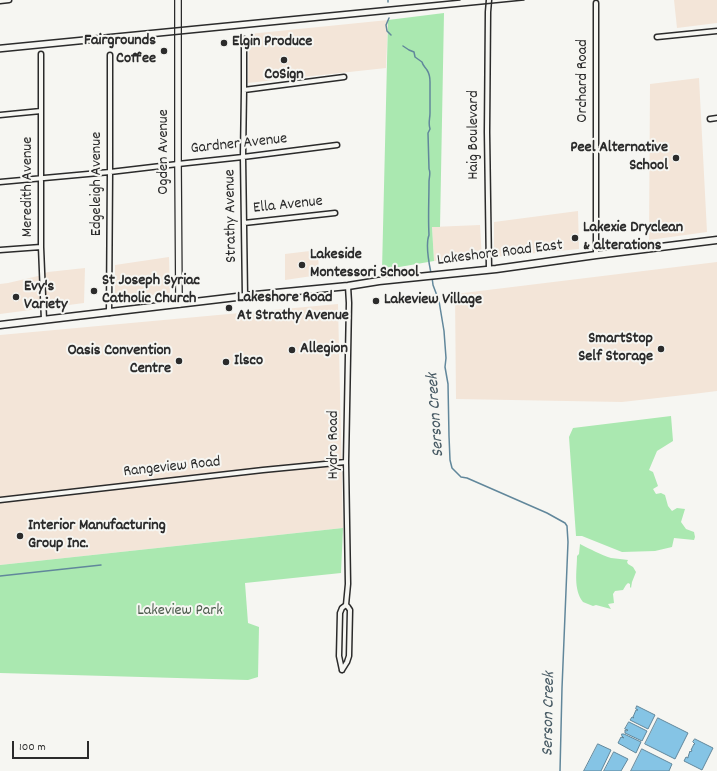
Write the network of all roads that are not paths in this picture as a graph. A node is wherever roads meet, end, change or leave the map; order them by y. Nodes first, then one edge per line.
1 (9, 0) edge
2 (178, 0) edge
3 (489, 0) edge
4 (0, 1) edge
5 (596, 3) dead end
6 (717, 31) edge
7 (657, 37) dead end
8 (244, 39) dead end
9 (41, 54) dead end
10 (110, 55) dead end
11 (344, 77) dead end
12 (244, 90) junction
13 (41, 111) junction
14 (0, 115) edge
15 (710, 118) dead end
16 (717, 118) edge
17 (337, 145) dead end
18 (243, 157) junction
19 (178, 164) junction
20 (110, 172) junction
21 (41, 179) junction
22 (0, 182) edge
23 (335, 213) dead end
24 (244, 223) junction
25 (717, 240) edge
26 (41, 247) junction
27 (0, 250) edge
28 (596, 255) junction
29 (489, 270) junction
30 (348, 286) junction
31 (245, 296) junction
32 (179, 304) junction
33 (109, 313) junction
34 (44, 320) junction
35 (0, 325) edge
36 (346, 462) junction
37 (0, 500) edge
38 (346, 605) junction

1 - 4 street
2 - 19 street, Ogden Avenue
3 - 29 street, Haig Boulevard
5 - 28 street, Orchard Road
6 - 7 street
8 - 12 street, Strathy Avenue
9 - 13 street, Meredith Avenue
10 - 20 street, Edgeleigh Avenue
11 - 12 street
12 - 18 street, Strathy Avenue
13 - 14 street
13 - 21 street, Meredith Avenue
15 - 16 street
17 - 18 street, Gardner Avenue
18 - 19 street, Gardner Avenue
18 - 24 street, Strathy Avenue
19 - 20 street, Gardner Avenue
19 - 32 street, Ogden Avenue
20 - 21 street, Gardner Avenue
20 - 33 street, Edgeleigh Avenue
21 - 22 street, Gardner Avenue
21 - 26 street, Meredith Avenue
23 - 24 street, Ella Avenue
24 - 31 street, Strathy Avenue
25 - 28 main road, Lakeshore Road East
26 - 27 street
26 - 34 street, Meredith Avenue
28 - 29 main road, Lakeshore Road East
29 - 30 main road, Lakeshore Road East
30 - 31 main road, Lakeshore Road East
30 - 36 street, Hydro Road
31 - 32 main road, Lakeshore Road East
32 - 33 main road, Lakeshore Road East
33 - 34 main road, Lakeshore Road East
34 - 35 main road, Lakeshore Road East
36 - 37 street, Rangeview Road
36 - 38 street, Hydro Road
38 - 38 street

